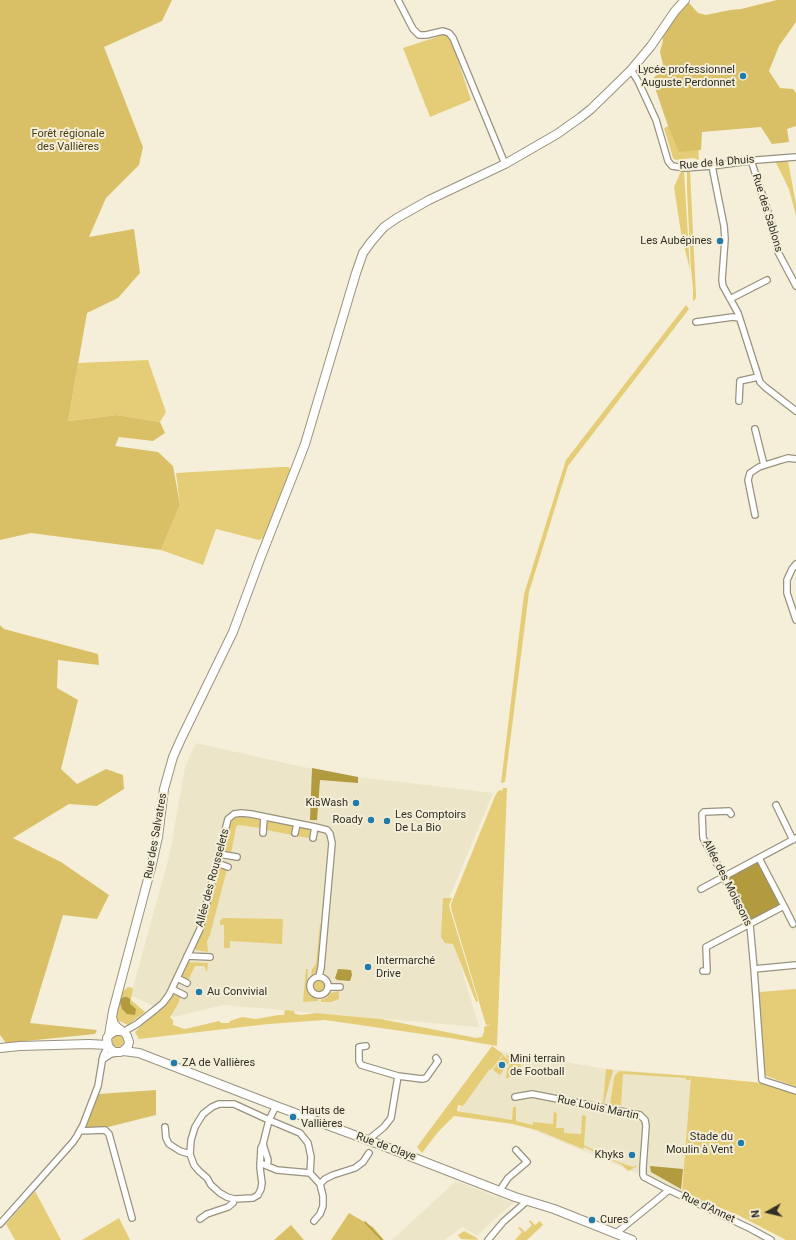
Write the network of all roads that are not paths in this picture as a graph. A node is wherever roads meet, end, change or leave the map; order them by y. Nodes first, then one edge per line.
1 (398, 0) edge
2 (685, 0) edge
3 (631, 70) junction
4 (796, 158) edge
5 (751, 160) junction
6 (505, 164) junction
7 (712, 166) junction
8 (767, 280) dead end
9 (796, 286) edge
10 (730, 299) junction
11 (739, 318) junction
12 (696, 322) dead end
13 (758, 377) junction
14 (739, 401) dead end
15 (796, 411) edge
16 (755, 428) dead end
17 (796, 459) edge
18 (764, 465) junction
19 (755, 516) dead end
20 (796, 564) edge
21 (796, 620) edge
22 (776, 805) dead end
23 (731, 814) dead end
24 (264, 817) junction
25 (297, 824) junction
26 (315, 827) junction
27 (263, 833) dead end
28 (295, 833) dead end
29 (313, 838) dead end
30 (794, 839) edge
31 (219, 854) junction
32 (237, 857) dead end
33 (759, 858) junction
34 (217, 863) junction
35 (228, 867) dead end
36 (724, 876) junction
37 (701, 889) dead end
38 (784, 906) junction
39 (794, 924) dead end
40 (750, 925) junction
41 (187, 956) junction
42 (210, 957) dead end
43 (796, 965) edge
44 (754, 969) junction
45 (703, 971) dead end
46 (319, 976) junction
47 (177, 978) junction
48 (187, 983) dead end
49 (328, 987) junction
50 (340, 987) dead end
51 (172, 989) junction
52 (184, 994) dead end
53 (112, 1016) junction
54 (137, 1024) junction
55 (122, 1032) junction
56 (108, 1041) junction
57 (128, 1041) junction
58 (90, 1044) junction
59 (366, 1046) dead end
60 (0, 1048) edge
61 (120, 1052) junction
62 (139, 1053) junction
63 (103, 1058) junction
64 (436, 1058) dead end
65 (398, 1076) junction
66 (796, 1091) edge
67 (515, 1097) dead end
68 (276, 1106) junction
69 (269, 1120) junction
70 (165, 1127) dead end
71 (80, 1131) junction
72 (368, 1140) junction
73 (263, 1144) junction
74 (516, 1150) dead end
75 (369, 1153) dead end
76 (190, 1154) junction
77 (260, 1163) junction
78 (267, 1166) junction
79 (310, 1173) junction
80 (644, 1177) joint
81 (320, 1184) junction
82 (500, 1190) junction
83 (669, 1190) junction
84 (234, 1199) junction
85 (527, 1201) junction
86 (132, 1218) dead end
87 (200, 1219) dead end
88 (314, 1221) dead end
89 (0, 1224) edge
90 (615, 1234) junction
91 (488, 1240) edge
92 (608, 1240) edge
93 (632, 1240) edge
94 (771, 1240) edge

1 - 6 street
2 - 3 street, Rue des Salvatres
3 - 6 street, Rue des Salvatres
3 - 7 street, Rue de la Dhuis
4 - 5 street, Rue de la Dhuis
5 - 7 street, Rue de la Dhuis
5 - 9 street, Rue des Sablons
6 - 53 street, Rue des Salvatres
7 - 10 street
8 - 10 street
10 - 11 street
11 - 12 street
11 - 13 street
13 - 14 street
13 - 15 street
16 - 18 street
17 - 18 street
18 - 19 street
20 - 21 street
22 - 30 street
23 - 36 street, Allée des Moissons
24 - 25 street, Allée des Rousselets
24 - 27 street
24 - 31 street, Allée des Rousselets
25 - 26 street, Allée des Rousselets
25 - 28 street
26 - 29 street
26 - 46 street, Allée des Rousselets
30 - 33 street
31 - 32 street
31 - 34 street, Allée des Rousselets
33 - 36 street
33 - 38 street
34 - 35 street
34 - 41 street, Allée des Rousselets
36 - 37 street
36 - 40 street, Allée des Moissons
38 - 39 street
38 - 40 street
40 - 44 street, Allée des Moissons
40 - 45 street
41 - 42 street
41 - 47 street, Allée des Rousselets
43 - 44 street
44 - 66 street, Allée des Moissons
46 - 49 street
46 - 49 street, Allée des Rousselets
47 - 48 street
47 - 51 street, Allée des Rousselets
49 - 50 street
51 - 52 street
51 - 54 street, Allée des Rousselets
53 - 55 street
53 - 56 street, Rue des Salvatres
54 - 55 street, Allée des Rousselets
54 - 57 street, Allée des Rousselets
55 - 56 street
55 - 57 street
56 - 58 street
56 - 61 street
56 - 63 street
57 - 61 street
57 - 62 street, Rue de Claye
58 - 60 street
58 - 63 street
59 - 65 street
61 - 62 street, Rue de Claye
61 - 63 street
62 - 68 street, Rue de Claye
63 - 71 street
64 - 65 street
65 - 72 street
67 - 80 street, Rue Louis Martin
68 - 69 street
68 - 72 street, Rue de Claye
69 - 73 street
69 - 76 street
69 - 79 street
70 - 76 street
71 - 86 street
71 - 89 street
72 - 82 street, Rue de Claye
73 - 77 street
73 - 78 street
74 - 82 street
75 - 81 street
76 - 84 street
77 - 78 street
77 - 84 street
78 - 79 street
79 - 81 street
80 - 83 street, Rue d'Annet
81 - 88 street
82 - 85 street, Rue de Claye
83 - 90 street
83 - 94 street, Rue d'Annet
84 - 87 street
85 - 90 street, Rue de Claye
85 - 91 street
90 - 92 street
90 - 93 street, Rue de Claye

